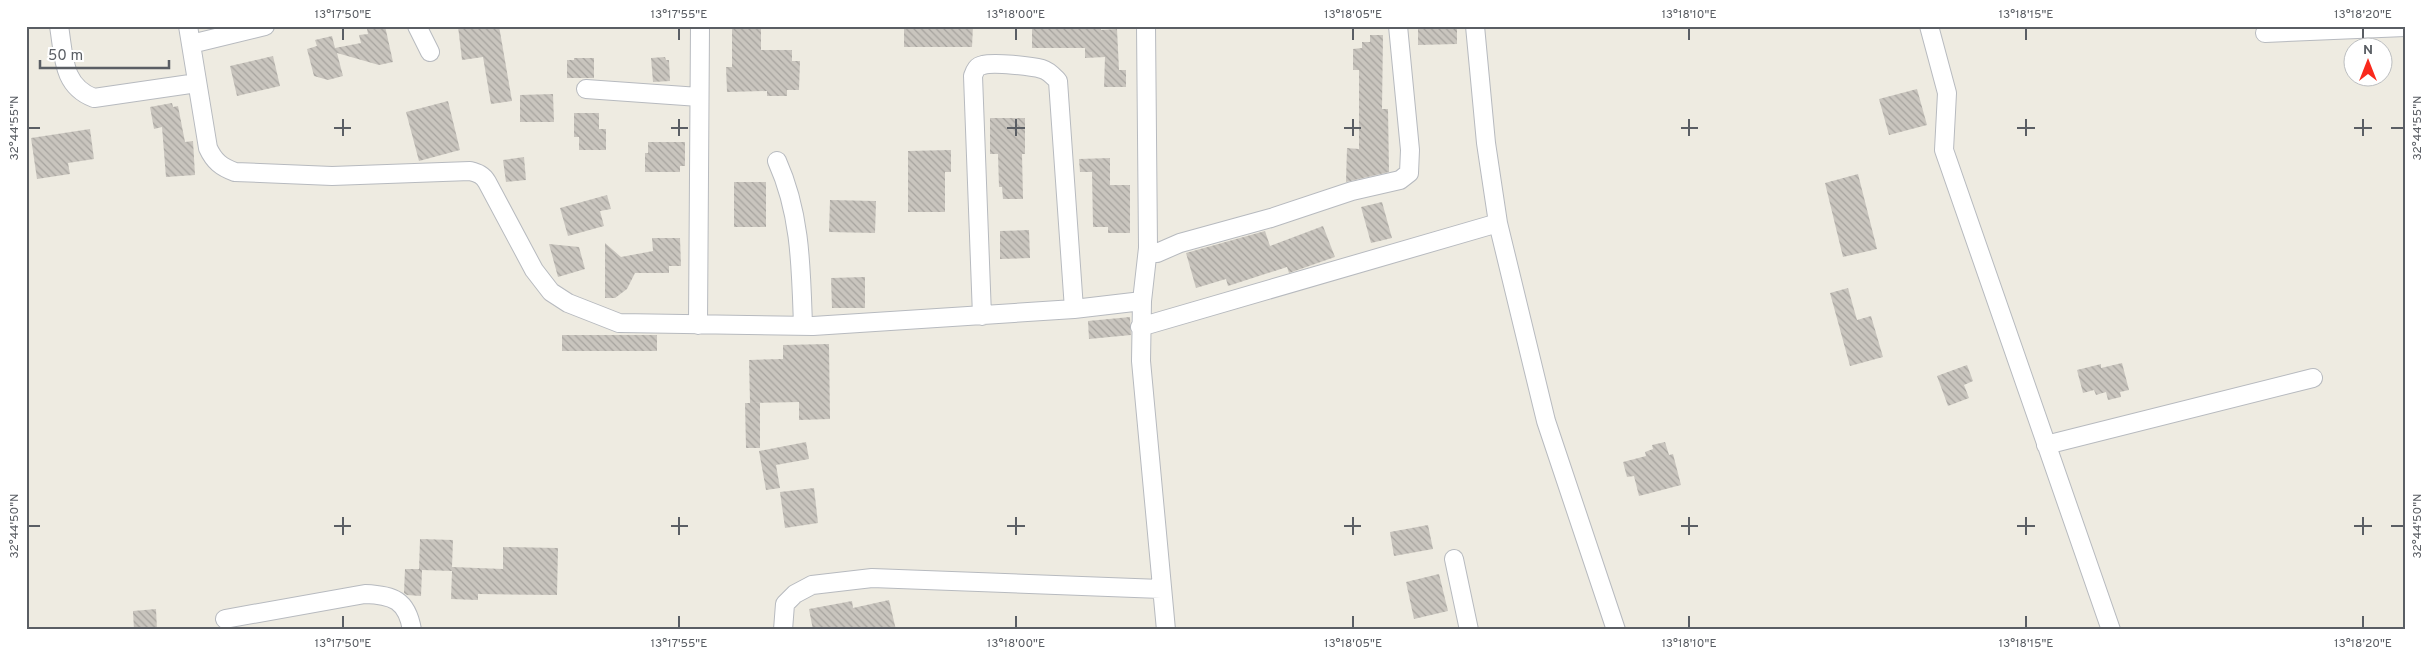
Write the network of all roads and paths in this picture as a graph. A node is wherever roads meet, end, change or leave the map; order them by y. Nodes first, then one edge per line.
1 (59, 26) edge
2 (265, 26) edge
3 (417, 26) edge
4 (1146, 26) edge
5 (1398, 26) edge
6 (1475, 26) edge
7 (1929, 26) edge
8 (695, 27) edge
9 (2405, 27) edge
10 (2265, 33) dead end
11 (189, 35) edge
12 (430, 52) dead end
13 (197, 83) junction
14 (586, 89) dead end
15 (699, 97) junction
16 (777, 161) dead end
17 (1498, 223) junction
18 (1148, 248) junction
19 (1142, 301) junction
20 (1074, 309) junction
21 (982, 316) junction
22 (698, 325) junction
23 (803, 326) junction
24 (1140, 327) junction
25 (2313, 378) dead end
26 (2046, 445) junction
27 (1454, 559) dead end
28 (1162, 589) junction
29 (224, 619) dead end
30 (412, 630) edge
31 (783, 630) edge
32 (1166, 630) edge
33 (1469, 630) edge
34 (1616, 630) edge
35 (2111, 630) edge

1 - 13 street
2 - 11 street
3 - 12 street
4 - 18 street
5 - 18 street
6 - 17 street
7 - 26 street
8 - 15 street
9 - 10 street
11 - 13 street
13 - 22 street
14 - 15 street
15 - 22 street
16 - 23 street
17 - 24 street
17 - 34 street
18 - 19 street
19 - 20 street
19 - 24 street
20 - 21 street
20 - 21 street
21 - 23 street
22 - 23 street
24 - 28 street
25 - 26 street
26 - 35 street
27 - 33 street
28 - 31 street
28 - 32 street
29 - 30 street

